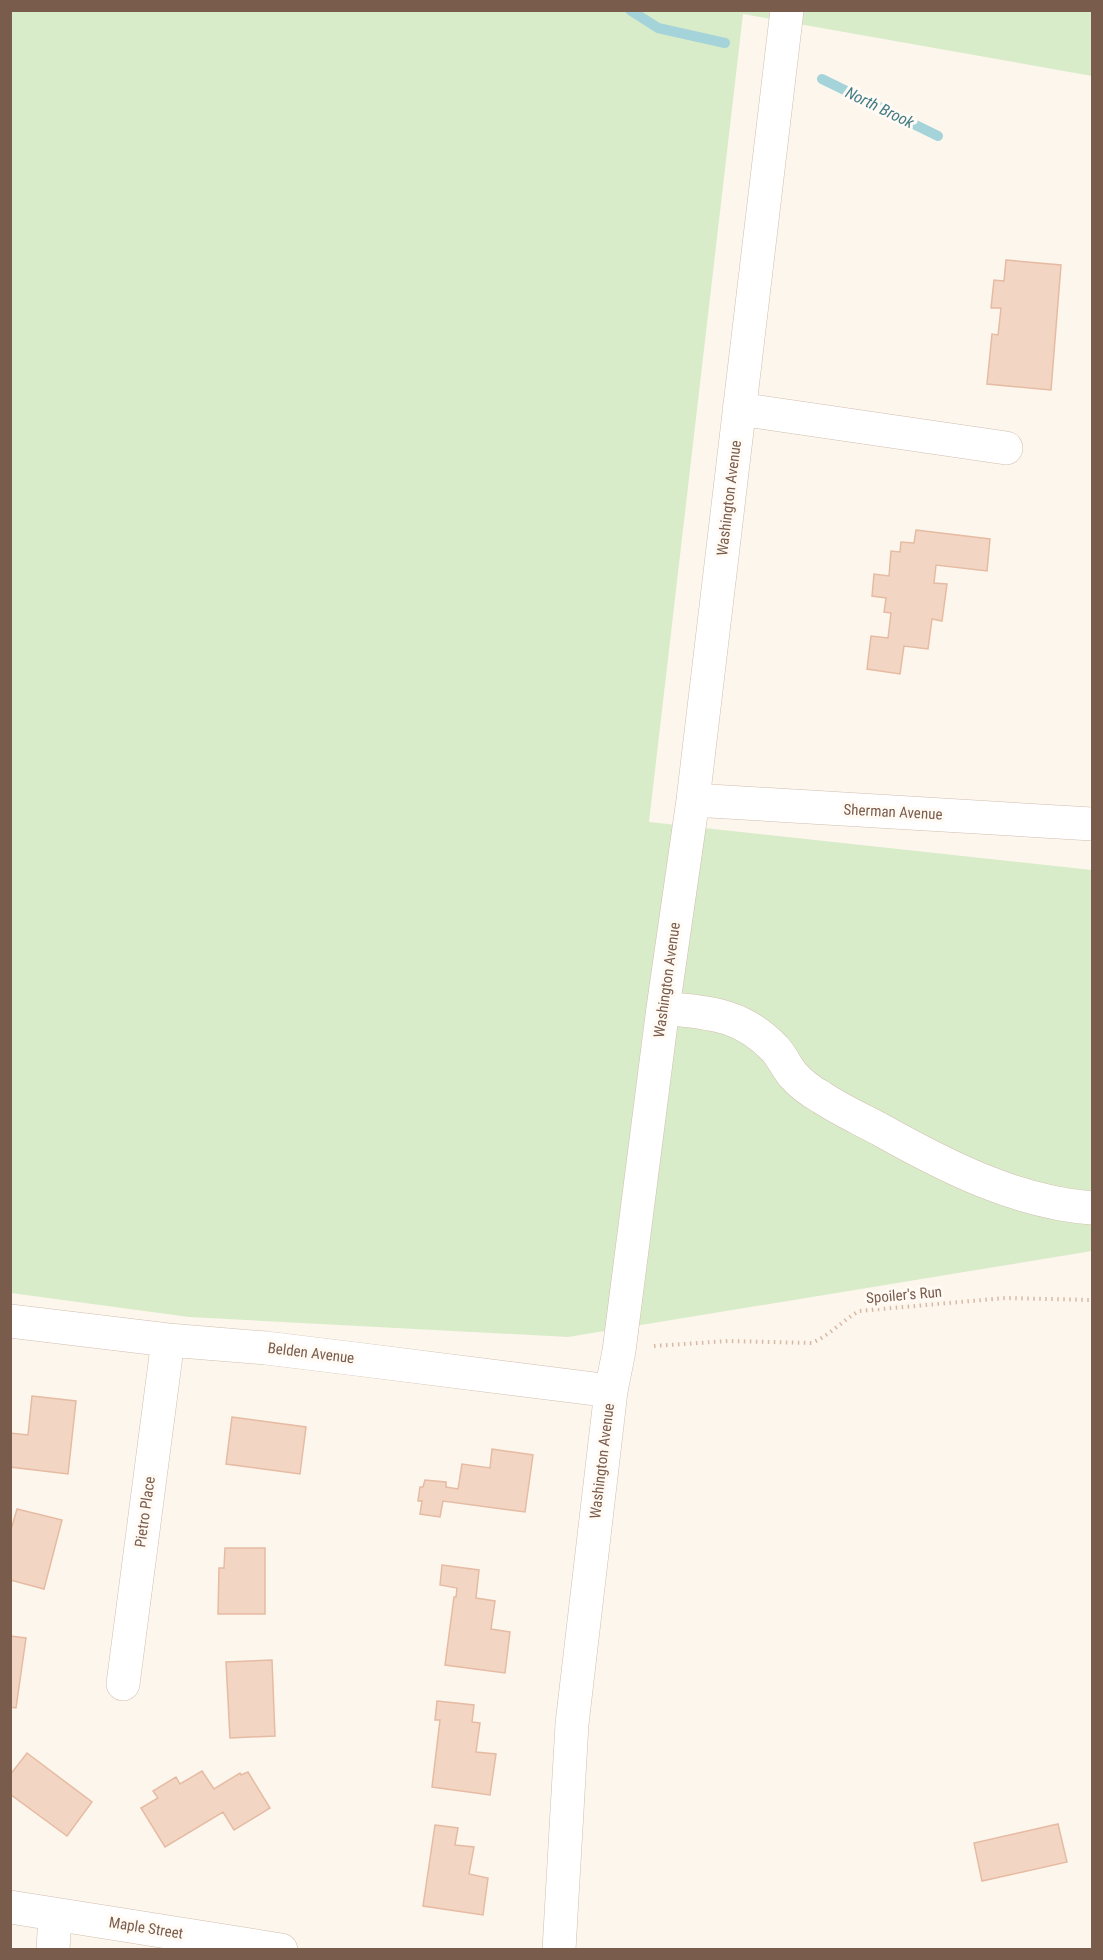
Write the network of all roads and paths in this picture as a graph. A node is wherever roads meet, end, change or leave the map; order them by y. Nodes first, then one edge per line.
1 (787, 10) edge
2 (740, 409) junction
3 (1006, 448) dead end
4 (693, 800) junction
5 (1092, 824) edge
6 (663, 1008) junction
7 (1092, 1208) edge
8 (1092, 1300) edge
9 (10, 1321) edge
10 (168, 1340) junction
11 (619, 1351) junction
12 (611, 1391) junction
13 (123, 1684) dead end
14 (10, 1907) edge
15 (55, 1914) junction
16 (53, 1950) edge
17 (281, 1950) edge
18 (559, 1950) edge

1 - 2 street, Washington Avenue
2 - 3 street
2 - 4 street, Washington Avenue
4 - 5 street, Sherman Avenue
4 - 6 street, Washington Avenue
6 - 7 street
6 - 11 street, Washington Avenue
8 - 11 path, Spoiler's Run
9 - 10 street, Belden Avenue
10 - 12 street, Belden Avenue
10 - 13 street, Pietro Place
11 - 12 street, Washington Avenue
12 - 18 street, Washington Avenue
14 - 15 street, Maple Street
15 - 16 street
15 - 17 street, Maple Street

